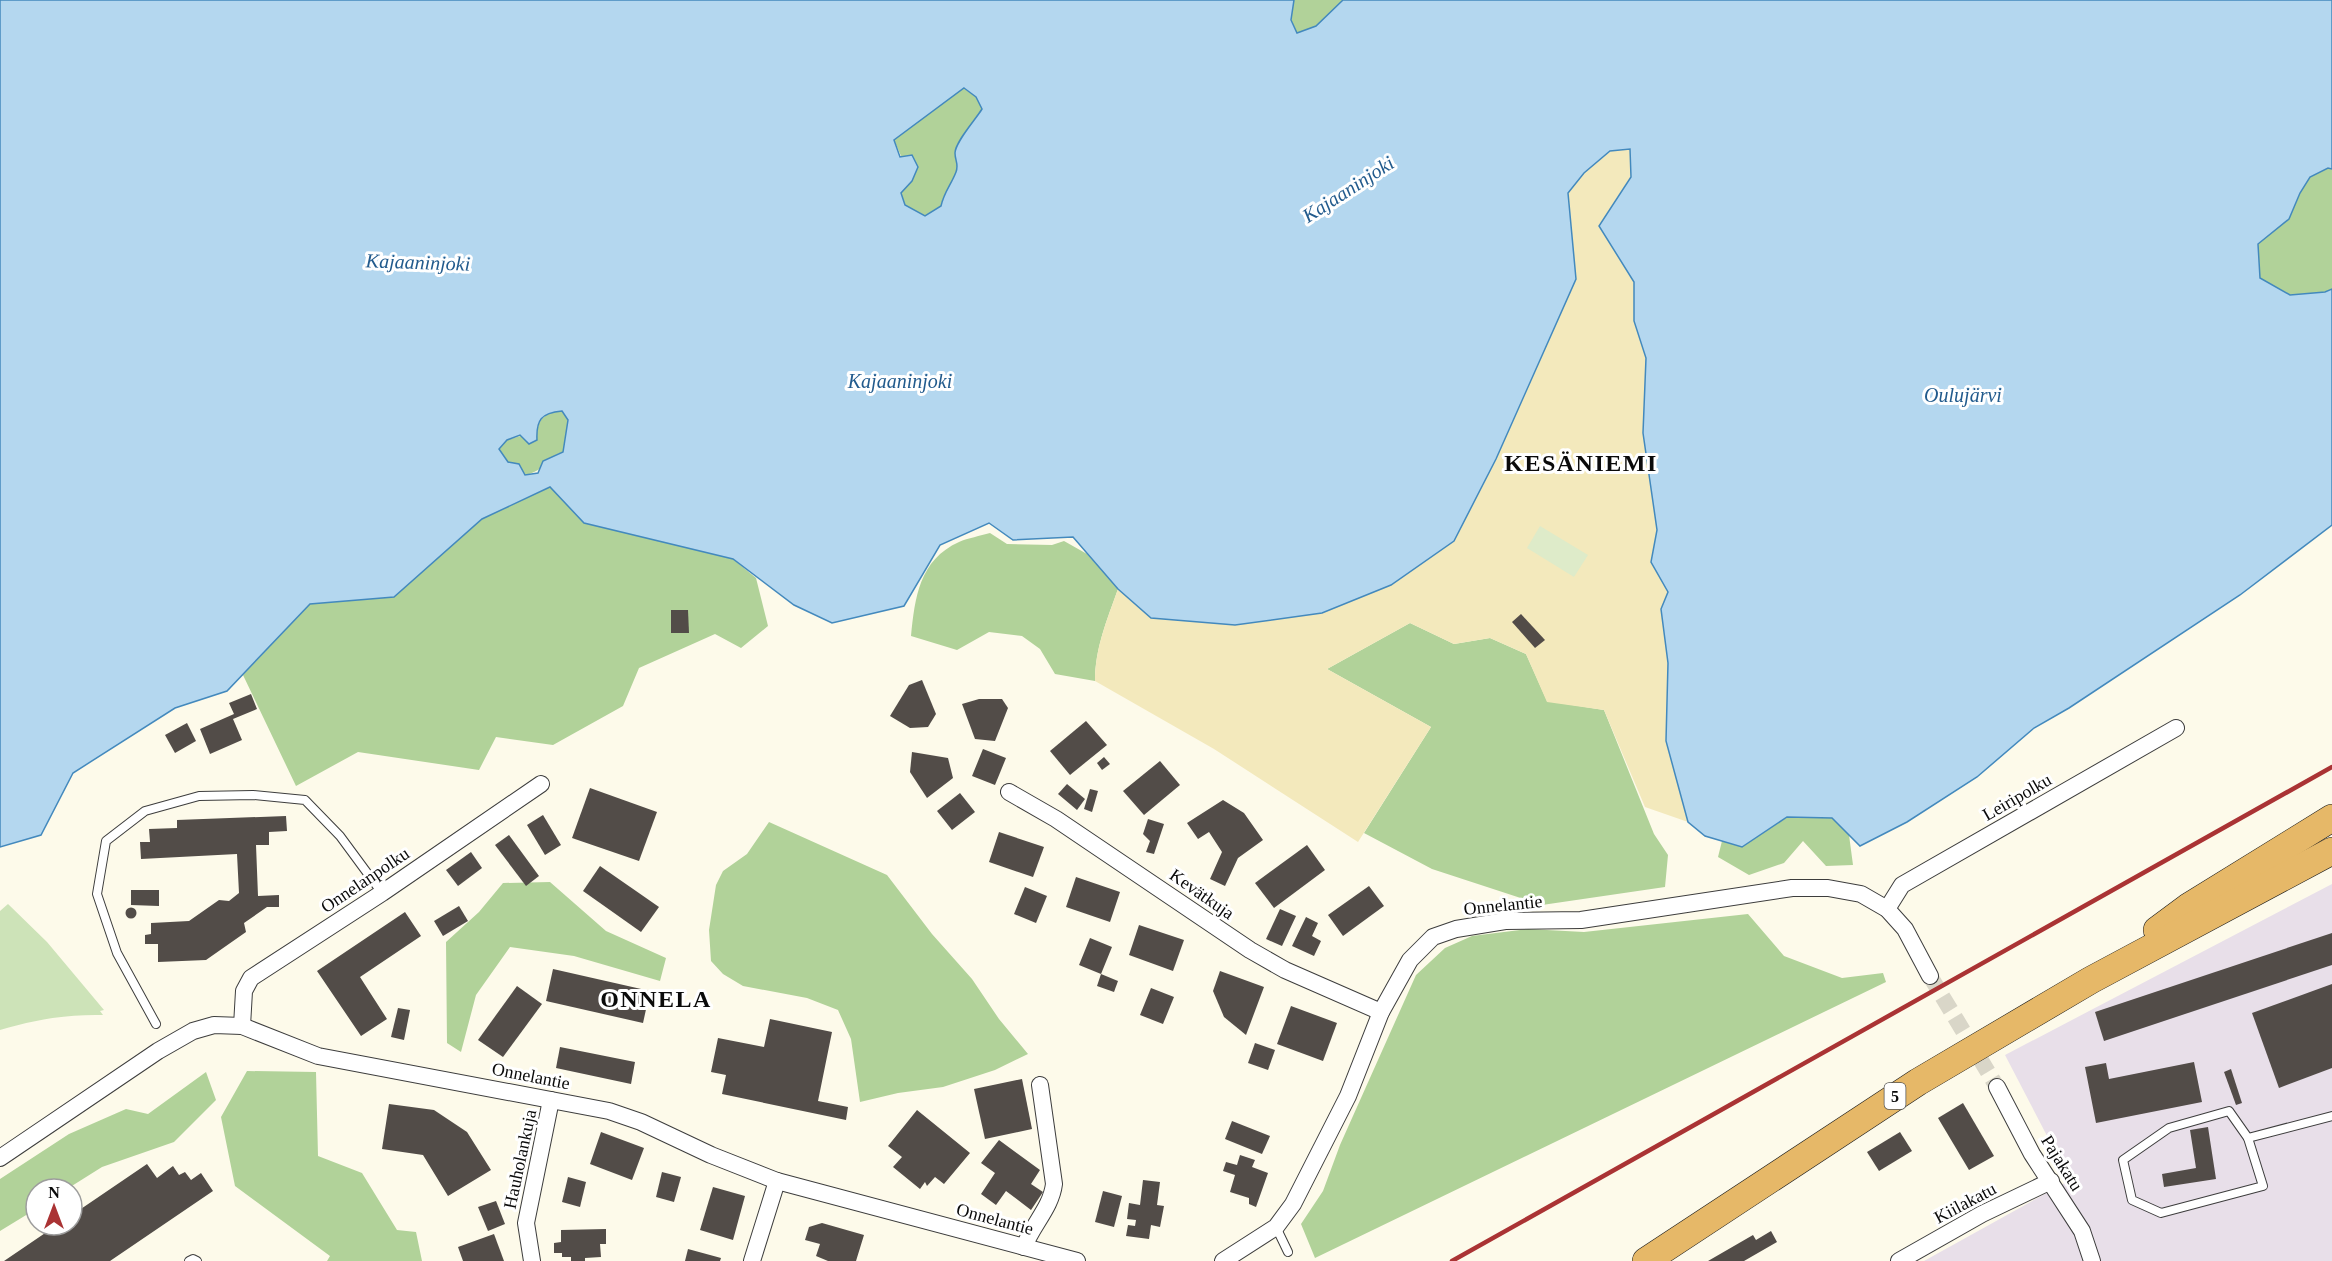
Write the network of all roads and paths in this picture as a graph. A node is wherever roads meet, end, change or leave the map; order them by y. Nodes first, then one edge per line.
1 (2176, 729) dead end
2 (541, 784) dead end
3 (1009, 792) dead end
4 (2332, 818) edge
5 (2332, 851) edge
6 (382, 893) junction
7 (1887, 909) junction
8 (1930, 976) tunnel mouth
9 (2091, 980) junction
10 (1381, 1012) junction
11 (156, 1024) dead end
12 (242, 1026) junction
13 (1040, 1085) dead end
14 (1997, 1086) tunnel mouth
15 (551, 1100) junction
16 (2332, 1116) edge
17 (2248, 1138) junction
18 (0, 1158) edge
19 (777, 1181) junction
20 (2050, 1181) junction
21 (1276, 1227) junction
22 (1024, 1247) junction
23 (1288, 1252) dead end
24 (189, 1261) edge
25 (196, 1261) edge
26 (532, 1261) edge
27 (752, 1261) edge
28 (1077, 1261) edge
29 (1223, 1261) edge
30 (1646, 1261) edge
31 (1899, 1261) edge
32 (2092, 1261) edge

1 - 7 street, Leiripolku
2 - 6 street, Onnelanpolku
3 - 10 street, Kevätkuja
4 - 9 highway, 5
5 - 9 highway, 5
6 - 11 lane
6 - 12 street, Onnelanpolku
7 - 8 street, Onnelantie
7 - 10 street, Onnelantie
9 - 30 highway, 5
10 - 21 street, Onnelantie
12 - 15 street, Onnelantie
12 - 18 street, Onnelantie
13 - 22 street
14 - 20 street, Pajakatu
15 - 19 street, Onnelantie
15 - 26 street, Hauholankuja
16 - 17 lane
17 - 17 lane
19 - 22 street, Onnelantie
19 - 27 street
20 - 31 street, Kiilakatu
20 - 32 street, Pajakatu
21 - 23 lane
21 - 29 street, Onnelantie
22 - 28 street, Onnelantie
24 - 25 lane

